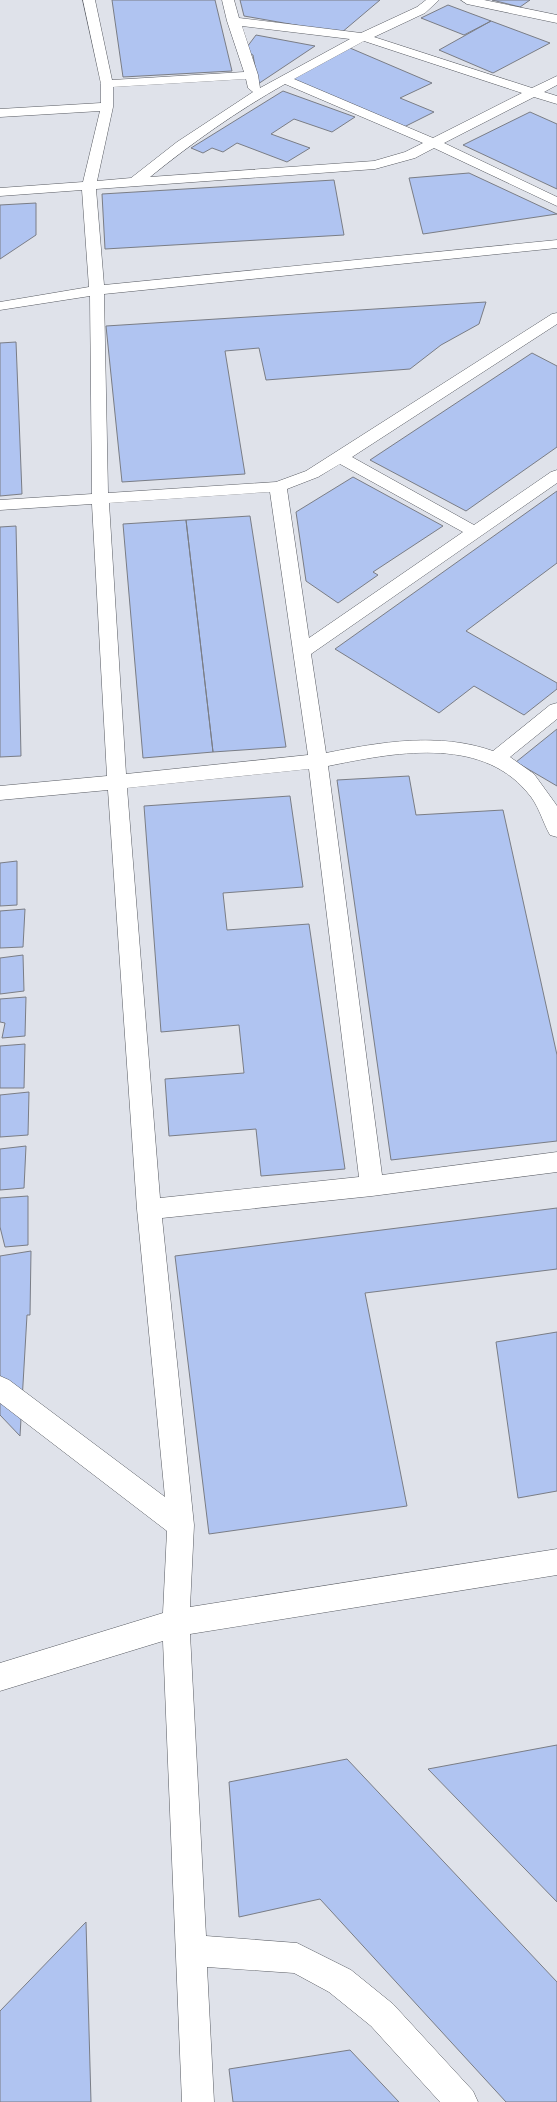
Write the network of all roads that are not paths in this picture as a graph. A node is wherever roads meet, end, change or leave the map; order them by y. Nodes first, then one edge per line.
1 (89, 0) edge
2 (228, 0) edge
3 (434, 0) edge
4 (467, 0) edge
5 (540, 4) dead end
6 (527, 13) junction
7 (557, 19) edge
8 (233, 21) junction
9 (363, 37) junction
10 (252, 74) junction
11 (282, 79) junction
12 (557, 80) edge
13 (107, 84) junction
14 (534, 92) junction
15 (256, 95) junction
16 (557, 100) edge
17 (107, 107) junction
18 (0, 113) edge
19 (434, 143) junction
20 (135, 182) junction
21 (89, 186) junction
22 (0, 192) edge
23 (557, 202) edge
24 (557, 244) edge
25 (97, 290) junction
26 (3, 304) edge
27 (557, 317) edge
28 (340, 457) junction
29 (557, 475) edge
30 (278, 487) junction
31 (100, 497) junction
32 (0, 505) edge
33 (475, 532) junction
34 (302, 652) junction
35 (557, 709) edge
36 (496, 758) junction
37 (318, 761) junction
38 (117, 783) junction
39 (0, 793) edge
40 (557, 830) edge
41 (557, 1162) edge
42 (372, 1186) junction
43 (149, 1209) junction
44 (0, 1388) edge
45 (180, 1525) junction
46 (557, 1562) edge
47 (176, 1623) junction
48 (0, 1677) edge
49 (190, 1950) junction
50 (198, 2102) edge
51 (462, 2102) edge

1 - 13 street
2 - 8 street
3 - 9 street
4 - 6 street
5 - 6 street
6 - 7 street
8 - 9 street
8 - 10 street
9 - 11 street
9 - 14 street
10 - 13 street
10 - 15 street
11 - 15 street
11 - 19 street
12 - 14 street
13 - 17 street
14 - 16 street
14 - 19 street
15 - 20 street
17 - 18 street
17 - 21 street
19 - 20 street
19 - 23 street
20 - 21 street
21 - 22 street
21 - 25 street
24 - 25 street
25 - 26 street
25 - 31 street
27 - 28 street
28 - 30 street
28 - 33 street
29 - 33 street
30 - 31 street
30 - 34 street
31 - 32 street
31 - 38 street
33 - 34 street
34 - 37 street
35 - 36 street
36 - 37 street
36 - 40 street
37 - 38 street
37 - 42 street
38 - 39 street
38 - 43 street
41 - 42 street
42 - 43 street
43 - 45 street
44 - 45 street
45 - 47 street
46 - 47 street
47 - 48 street
47 - 49 street
49 - 50 street
49 - 51 street

